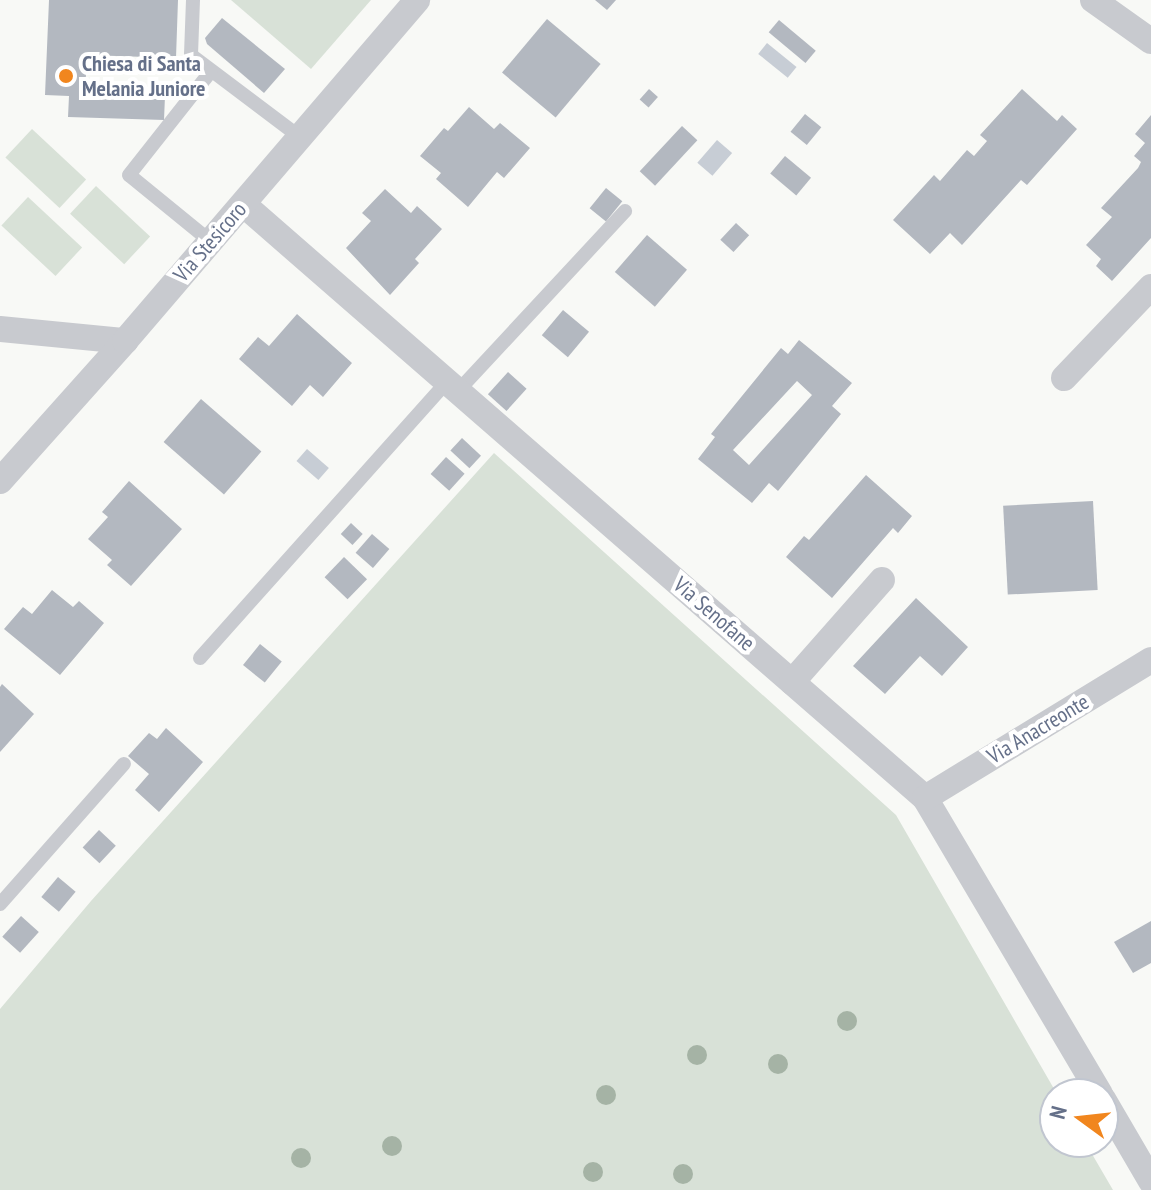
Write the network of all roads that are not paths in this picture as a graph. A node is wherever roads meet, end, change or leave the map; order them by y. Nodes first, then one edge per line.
1 (193, 0) edge
2 (417, 0) edge
3 (1093, 0) edge
4 (1151, 41) edge
5 (211, 71) junction
6 (300, 137) junction
7 (243, 204) junction
8 (625, 211) dead end
9 (210, 241) junction
10 (1151, 287) edge
11 (0, 329) edge
12 (125, 341) junction
13 (1064, 378) dead end
14 (452, 387) junction
15 (0, 481) edge
16 (882, 580) dead end
17 (200, 658) dead end
18 (1151, 660) edge
19 (792, 682) junction
20 (124, 764) dead end
21 (925, 798) junction
22 (0, 904) edge
23 (1091, 1078) edge
24 (1119, 1114) edge
25 (1140, 1136) edge
26 (1151, 1181) edge

1 - 5 lane
2 - 6 street, Via Stesicoro
3 - 4 street
5 - 6 lane
5 - 9 lane
6 - 7 street, Via Stesicoro
7 - 9 street, Via Stesicoro
7 - 14 street, Via Senofane
8 - 14 lane
9 - 12 street, Via Stesicoro
10 - 13 street
11 - 12 street
12 - 15 street, Via Stesicoro
14 - 17 lane
14 - 19 street, Via Senofane
16 - 19 street
18 - 21 street, Via Anacreonte
19 - 21 street, Via Senofane
20 - 22 lane
21 - 23 street, Via Senofane
24 - 25 street, Via Senofane
25 - 26 street, Via Senofane

